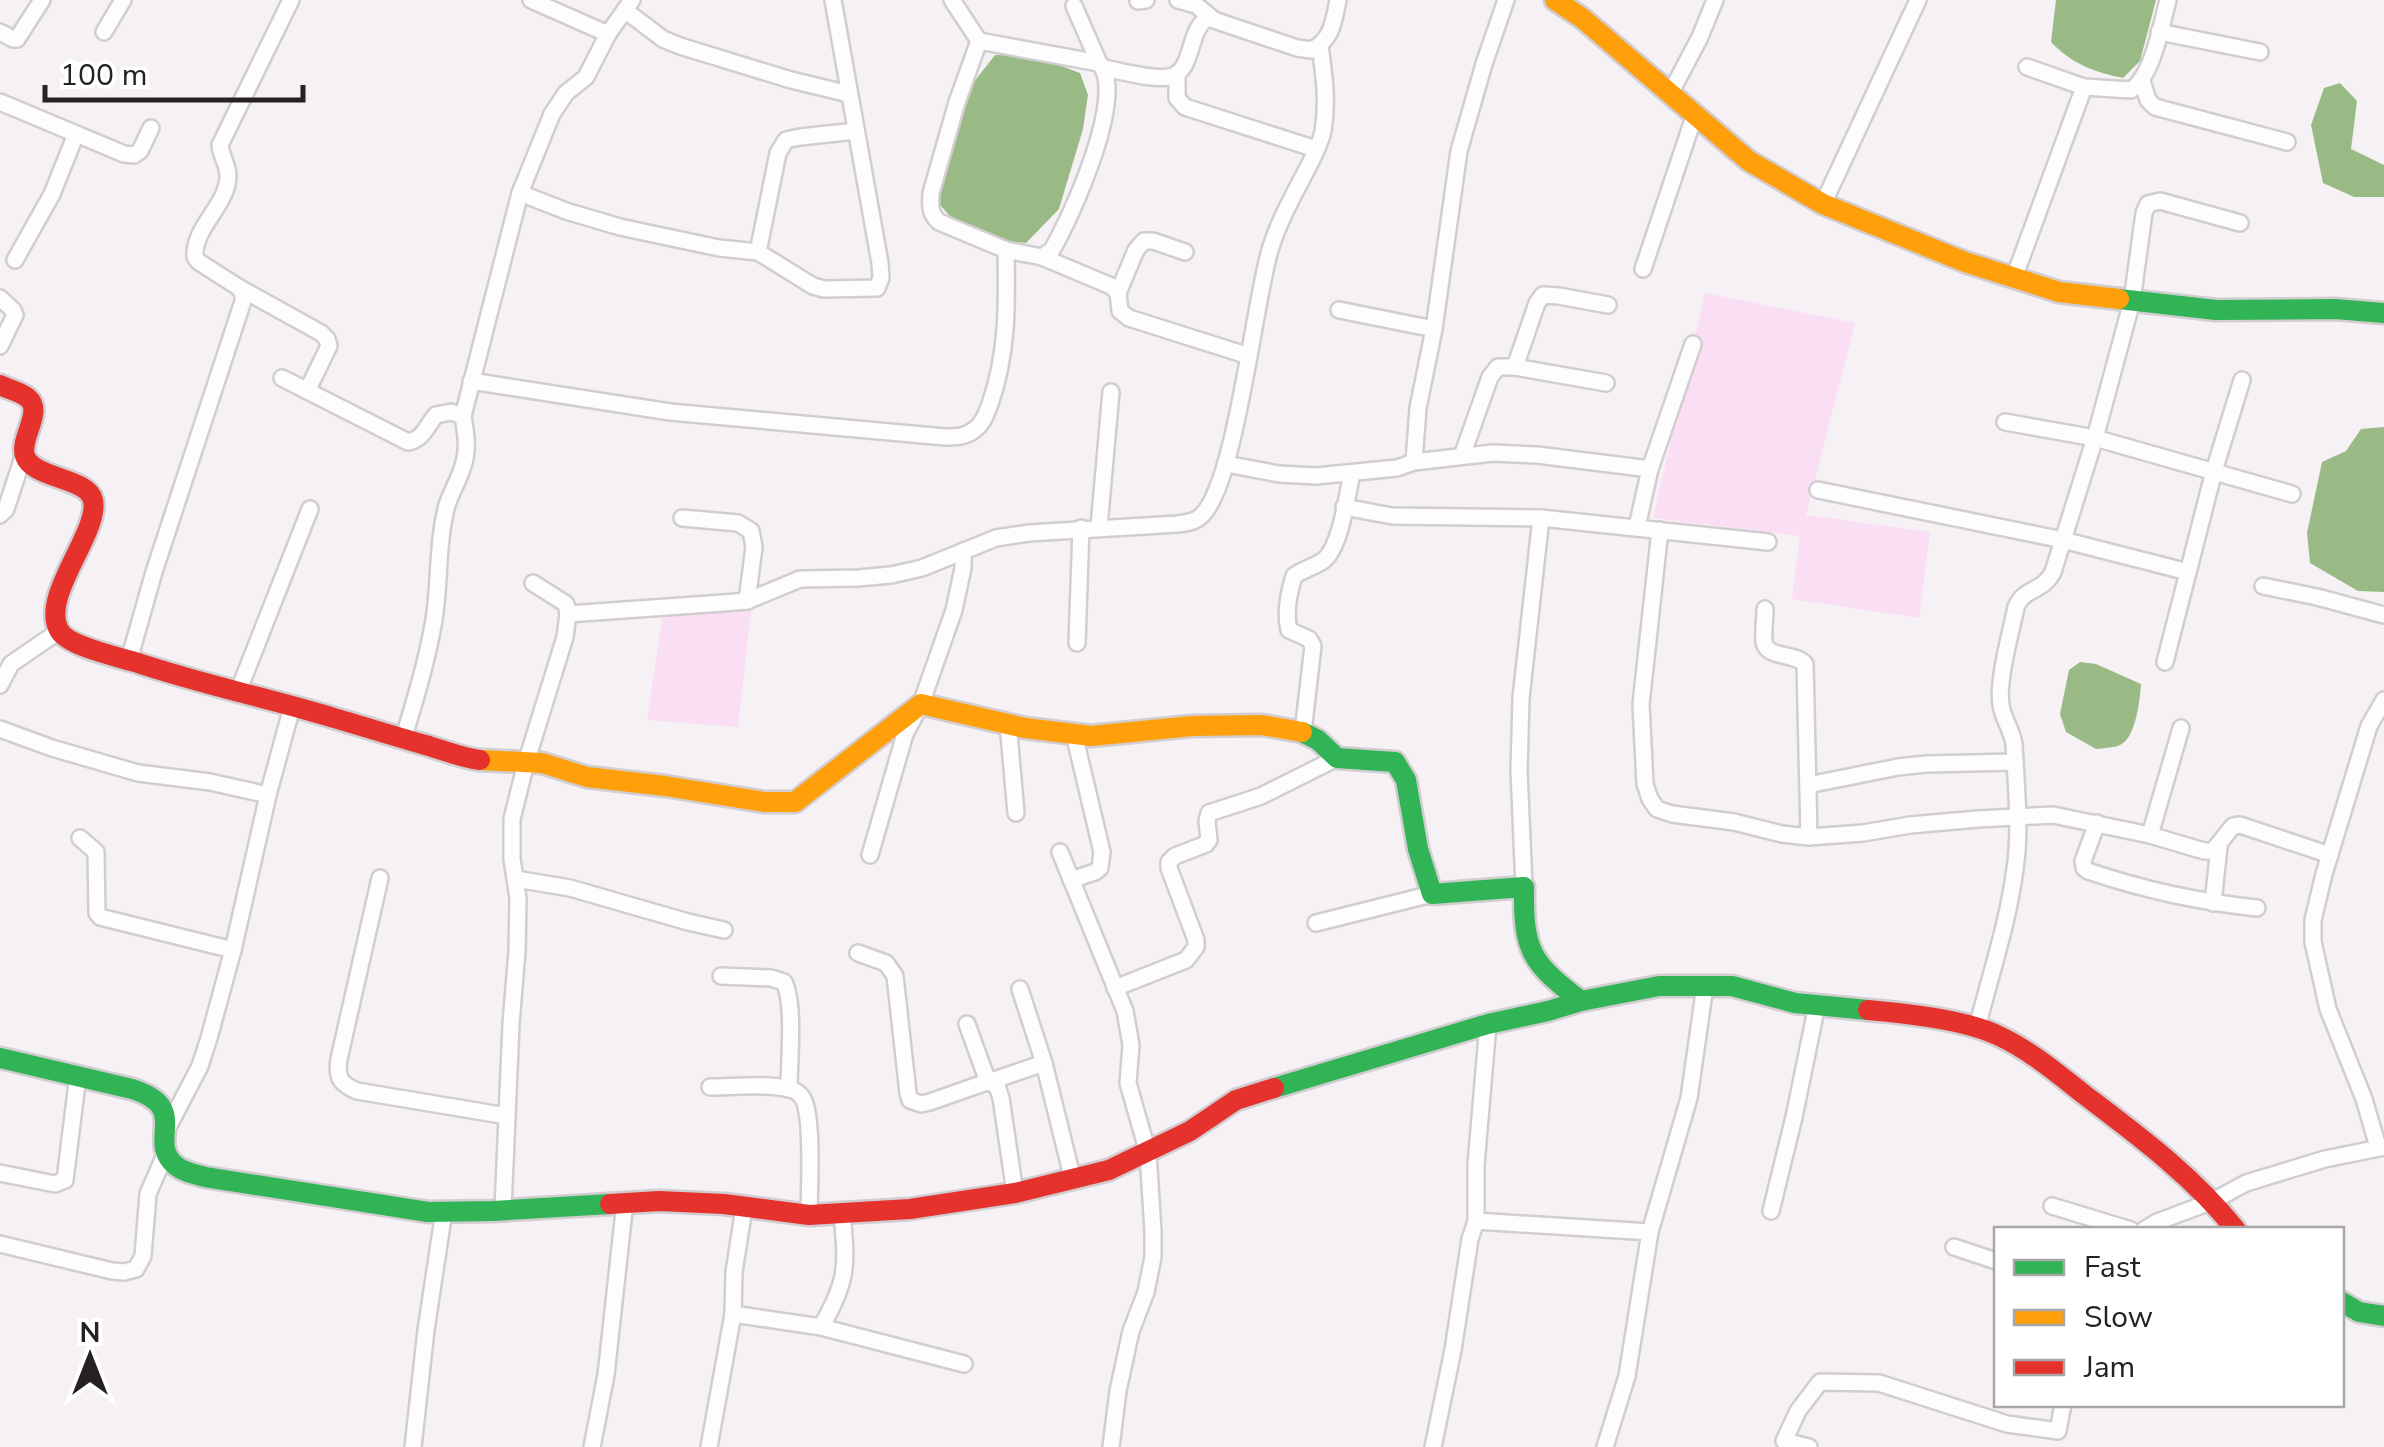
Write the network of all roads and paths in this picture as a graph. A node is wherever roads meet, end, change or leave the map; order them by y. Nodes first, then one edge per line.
1 (42, 0) edge
2 (122, 0) edge
3 (291, 0) edge
4 (531, 0) edge
5 (833, 0) edge
6 (952, 0) edge
7 (1146, 0) edge
8 (1178, 0) edge
9 (1338, 0) edge
10 (1506, 0) edge
11 (1555, 0) edge
12 (1715, 0) edge
13 (1918, 0) edge
14 (2168, 0) edge
15 (1138, 1) edge
16 (629, 6) edge
17 (1074, 6) dead end
18 (1213, 18) junction
19 (0, 32) edge
20 (104, 32) dead end
21 (2159, 32) junction
22 (608, 34) junction
23 (978, 41) junction
24 (1320, 46) junction
25 (2260, 52) dead end
26 (1101, 65) junction
27 (2027, 67) dead end
28 (1177, 74) junction
29 (2142, 81) junction
30 (2084, 87) junction
31 (849, 94) junction
32 (1670, 94) junction
33 (0, 102) edge
34 (1696, 114) junction
35 (151, 128) dead end
36 (856, 131) junction
37 (76, 134) junction
38 (2287, 142) dead end
39 (1316, 148) junction
40 (520, 194) junction
41 (1823, 204) junction
42 (2240, 223) dead end
43 (1006, 250) junction
44 (758, 252) junction
45 (1185, 252) dead end
46 (1042, 257) junction
47 (14, 260) dead end
48 (1643, 269) dead end
49 (2014, 278) junction
50 (238, 287) junction
51 (1118, 293) junction
52 (0, 298) edge
53 (2132, 301) junction
54 (1608, 305) dead end
55 (1339, 310) dead end
56 (2384, 313) edge
57 (1434, 329) junction
58 (1693, 344) dead end
59 (0, 346) edge
60 (1249, 356) junction
61 (1515, 368) junction
62 (282, 378) dead end
63 (472, 380) junction
64 (2242, 380) dead end
65 (0, 384) edge
66 (1606, 384) dead end
67 (307, 391) junction
68 (1111, 392) dead end
69 (463, 416) junction
70 (2005, 422) dead end
71 (2094, 438) junction
72 (24, 454) junction
73 (1462, 456) junction
74 (1414, 462) junction
75 (1226, 464) junction
76 (1650, 469) junction
77 (2214, 471) junction
78 (1352, 473) junction
79 (1818, 490) dead end
80 (2292, 494) dead end
81 (1344, 507) junction
82 (310, 509) dead end
83 (0, 515) edge
84 (682, 518) dead end
85 (1541, 518) junction
86 (1099, 527) junction
87 (1637, 527) junction
88 (1081, 528) junction
89 (1660, 530) junction
90 (2062, 540) junction
91 (1768, 542) dead end
92 (963, 550) junction
93 (2188, 572) junction
94 (532, 582) dead end
95 (2263, 586) dead end
96 (746, 600) junction
97 (1765, 609) dead end
98 (568, 614) junction
99 (2384, 615) edge
100 (59, 631) junction
101 (1077, 643) dead end
102 (129, 660) junction
103 (6, 662) edge
104 (2165, 662) dead end
105 (0, 685) edge
106 (238, 692) junction
107 (2384, 700) edge
108 (921, 704) junction
109 (292, 707) junction
110 (1008, 723) junction
111 (2181, 728) dead end
112 (0, 729) edge
113 (1303, 732) junction
114 (1074, 734) junction
115 (403, 740) junction
116 (1337, 758) junction
117 (2014, 762) junction
118 (526, 764) junction
119 (1808, 785) junction
120 (268, 795) junction
121 (1016, 813) dead end
122 (2018, 817) junction
123 (2097, 824) junction
124 (2150, 835) junction
125 (1809, 837) junction
126 (80, 838) dead end
127 (2219, 847) junction
128 (1060, 852) dead end
129 (870, 855) dead end
130 (2330, 855) junction
131 (380, 878) dead end
132 (516, 879) junction
133 (1071, 880) junction
134 (1524, 887) junction
135 (1432, 894) junction
136 (2213, 903) junction
137 (2257, 908) dead end
138 (1316, 923) dead end
139 (724, 930) dead end
140 (233, 950) junction
141 (858, 953) dead end
142 (721, 976) dead end
143 (1705, 986) junction
144 (1116, 988) junction
145 (1020, 989) dead end
146 (1581, 1001) junction
147 (1817, 1005) junction
148 (966, 1024) dead end
149 (1488, 1024) junction
150 (1977, 1028) junction
151 (0, 1058) edge
152 (1044, 1063) junction
153 (78, 1075) junction
154 (988, 1082) junction
155 (710, 1087) dead end
156 (789, 1089) junction
157 (508, 1116) junction
158 (166, 1142) junction
159 (2381, 1147) edge
160 (1148, 1153) junction
161 (0, 1173) edge
162 (1072, 1180) junction
163 (1015, 1193) junction
164 (2213, 1201) junction
165 (625, 1202) junction
166 (2052, 1206) dead end
167 (744, 1208) junction
168 (503, 1210) junction
169 (1771, 1210) dead end
170 (444, 1212) junction
171 (809, 1214) junction
172 (842, 1214) junction
173 (1476, 1220) junction
174 (2121, 1227) edge
175 (2149, 1227) edge
176 (2234, 1227) edge
177 (1650, 1232) junction
178 (0, 1244) edge
179 (1954, 1247) dead end
180 (1994, 1260) edge
181 (2344, 1303) edge
182 (733, 1314) junction
183 (2384, 1316) edge
184 (821, 1327) junction
185 (964, 1364) dead end
186 (2063, 1407) edge
187 (414, 1447) edge
188 (592, 1447) edge
189 (709, 1447) edge
190 (1111, 1447) edge
191 (1432, 1447) edge
192 (1605, 1447) edge
193 (1809, 1447) edge

1 - 19 street
2 - 20 street
3 - 50 street
4 - 22 street
5 - 31 street
6 - 23 street
7 - 15 street
8 - 18 street
9 - 24 street
10 - 57 street
11 - 32 street
12 - 32 street
13 - 41 street
14 - 21 street
16 - 22 street
16 - 31 street
17 - 26 street
18 - 24 street
18 - 28 street
21 - 25 street
21 - 29 street
22 - 40 street
23 - 26 street
23 - 43 street
24 - 39 street
26 - 28 street
26 - 46 street
27 - 30 street
28 - 39 street
29 - 30 street
29 - 38 street
30 - 49 street
31 - 36 street
32 - 34 street
33 - 37 street
34 - 41 street
34 - 48 street
35 - 37 street
36 - 44 street
36 - 44 street
37 - 47 street
39 - 60 street
40 - 44 street
40 - 63 street
41 - 49 street
42 - 53 street
43 - 46 street
43 - 63 street
45 - 51 street
46 - 51 street
49 - 53 street
50 - 67 street
50 - 102 street
51 - 60 street
52 - 59 street
53 - 56 street
53 - 71 street
54 - 61 street
55 - 57 street
57 - 74 street
58 - 76 street
60 - 75 street
61 - 66 street
61 - 73 street
62 - 67 street
63 - 69 street
64 - 77 street
65 - 72 street
67 - 69 street
68 - 86 street
69 - 115 street
70 - 71 street
71 - 77 street
71 - 90 street
72 - 83 street
72 - 100 street
73 - 74 street
73 - 76 street
74 - 78 street
75 - 78 street
75 - 86 street
76 - 87 street
77 - 80 street
77 - 93 street
78 - 81 street
79 - 90 street
81 - 85 street
81 - 113 street
82 - 106 street
84 - 96 street
85 - 87 street
85 - 134 street
86 - 88 street
87 - 89 street
88 - 92 street
88 - 101 street
89 - 91 street
89 - 125 street
90 - 93 street
90 - 117 street
92 - 96 street
92 - 108 street
93 - 104 street
94 - 98 street
95 - 99 street
96 - 98 street
97 - 119 street
98 - 118 street
100 - 102 street
100 - 103 street
102 - 106 street
103 - 105 street
106 - 109 street
107 - 130 street
108 - 110 street
108 - 118 street
108 - 129 street
109 - 115 street
109 - 120 street
110 - 114 street
110 - 121 street
111 - 124 street
112 - 120 street
113 - 114 street
113 - 116 street
114 - 133 street
115 - 118 street
116 - 135 street
116 - 144 street
117 - 119 street
117 - 122 street
118 - 132 street
119 - 125 street
120 - 140 street
122 - 123 street
122 - 125 street
122 - 150 street
123 - 124 street
123 - 136 street
124 - 127 street
126 - 140 street
127 - 130 street
127 - 136 street
128 - 133 street
130 - 159 street
131 - 157 street
132 - 139 street
132 - 157 street
133 - 144 street
134 - 135 street
134 - 146 street
135 - 138 street
136 - 137 street
140 - 158 street
141 - 154 street
142 - 156 street
143 - 146 street
143 - 147 street
143 - 177 street
144 - 160 street
145 - 152 street
146 - 149 street
147 - 150 street
147 - 169 street
148 - 154 street
149 - 160 street
149 - 173 street
150 - 164 street
151 - 153 street
152 - 154 street
152 - 162 street
153 - 158 street
153 - 161 street
154 - 163 street
155 - 156 street
156 - 171 street
157 - 168 street
158 - 170 street
158 - 178 street
159 - 164 street
160 - 162 street
160 - 190 street
162 - 163 street
163 - 172 street
164 - 175 street
164 - 176 street
165 - 167 street
165 - 168 street
165 - 188 street
166 - 174 street
167 - 171 street
167 - 182 street
168 - 170 street
170 - 187 street
171 - 172 street
172 - 184 street
173 - 177 street
173 - 191 street
177 - 192 street
179 - 180 street
181 - 183 street
182 - 184 street
182 - 189 street
184 - 185 street
186 - 193 street

